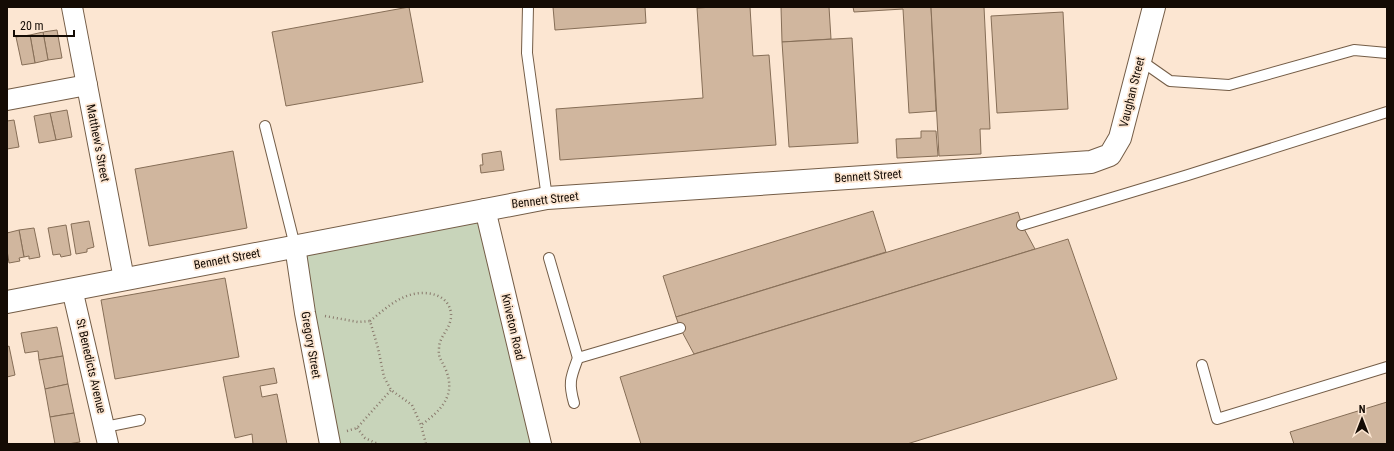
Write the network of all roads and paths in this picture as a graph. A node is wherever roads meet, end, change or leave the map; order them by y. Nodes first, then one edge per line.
1 (72, 7) edge
2 (528, 7) edge
3 (1154, 7) edge
4 (1387, 52) edge
5 (1140, 60) junction
6 (87, 85) junction
7 (7, 100) edge
8 (1387, 112) edge
9 (265, 126) dead end
10 (1091, 162) joint
11 (547, 198) junction
12 (485, 209) junction
13 (1022, 225) dead end
14 (295, 246) junction
15 (549, 258) dead end
16 (124, 279) junction
17 (72, 289) junction
18 (7, 302) edge
19 (305, 313) junction
20 (370, 321) junction
21 (680, 328) dead end
22 (578, 358) junction
23 (1202, 365) dead end
24 (1387, 367) edge
25 (391, 390) junction
26 (574, 403) dead end
27 (140, 420) dead end
28 (421, 426) junction
29 (357, 428) junction
30 (106, 435) edge
31 (335, 439) edge
32 (378, 444) edge
33 (421, 444) edge
34 (426, 444) edge
35 (541, 444) edge

1 - 6 street, Matthew's Street
2 - 11 lane
3 - 5 street, Vaughan Street
4 - 5 lane
5 - 10 street, Vaughan Street
6 - 7 street
6 - 16 street, Matthew's Street
8 - 13 lane
9 - 14 lane
10 - 11 street, Bennett Street
11 - 12 street, Bennett Street
12 - 14 street, Bennett Street
12 - 35 street, Kniveton Road
14 - 16 street, Bennett Street
14 - 19 street, Gregory Street
15 - 22 lane
16 - 17 street, Bennett Street
17 - 18 street, Bennett Street
17 - 30 street, St Benedicts Avenue
19 - 20 path
19 - 31 street, Gregory Street
20 - 25 path
20 - 28 path
21 - 22 lane
22 - 26 lane
23 - 24 lane
25 - 28 path
25 - 29 path
27 - 30 lane
28 - 34 path
29 - 31 path
29 - 32 path
33 - 34 path

